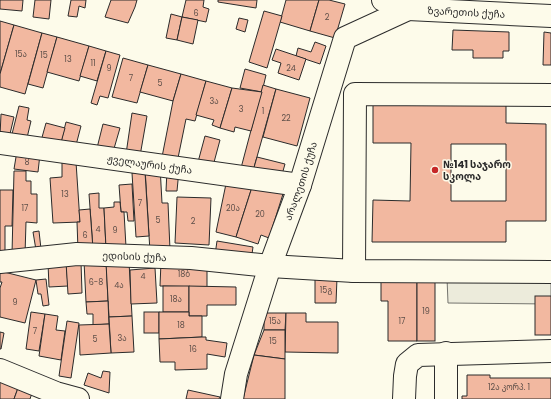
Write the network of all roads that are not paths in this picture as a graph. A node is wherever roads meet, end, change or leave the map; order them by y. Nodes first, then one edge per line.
1 (383, 0) edge
2 (409, 5) edge
3 (551, 16) edge
4 (551, 94) edge
5 (0, 143) edge
6 (300, 185) junction
7 (0, 262) edge
8 (270, 266) junction
9 (354, 271) junction
10 (551, 272) edge
11 (551, 351) edge
12 (446, 353) junction
13 (0, 370) edge
14 (78, 399) edge
15 (232, 399) edge
16 (404, 399) edge
17 (446, 399) edge

1 - 2 street, ზვარეთის ქუჩა
2 - 3 street, ზვარეთის ქუჩა
2 - 6 street, არალეთის ქუჩა
4 - 9 street
5 - 6 street, ჟველაურის ქუჩა
6 - 8 street, არალეთის ქუჩა
7 - 8 street, ედისის ქუჩა
8 - 9 street, ედისის ქუჩა
8 - 15 street, არალეთის ქუჩა
9 - 10 street, ედისის ქუჩა
11 - 12 street
12 - 16 street
12 - 17 street
13 - 14 street

